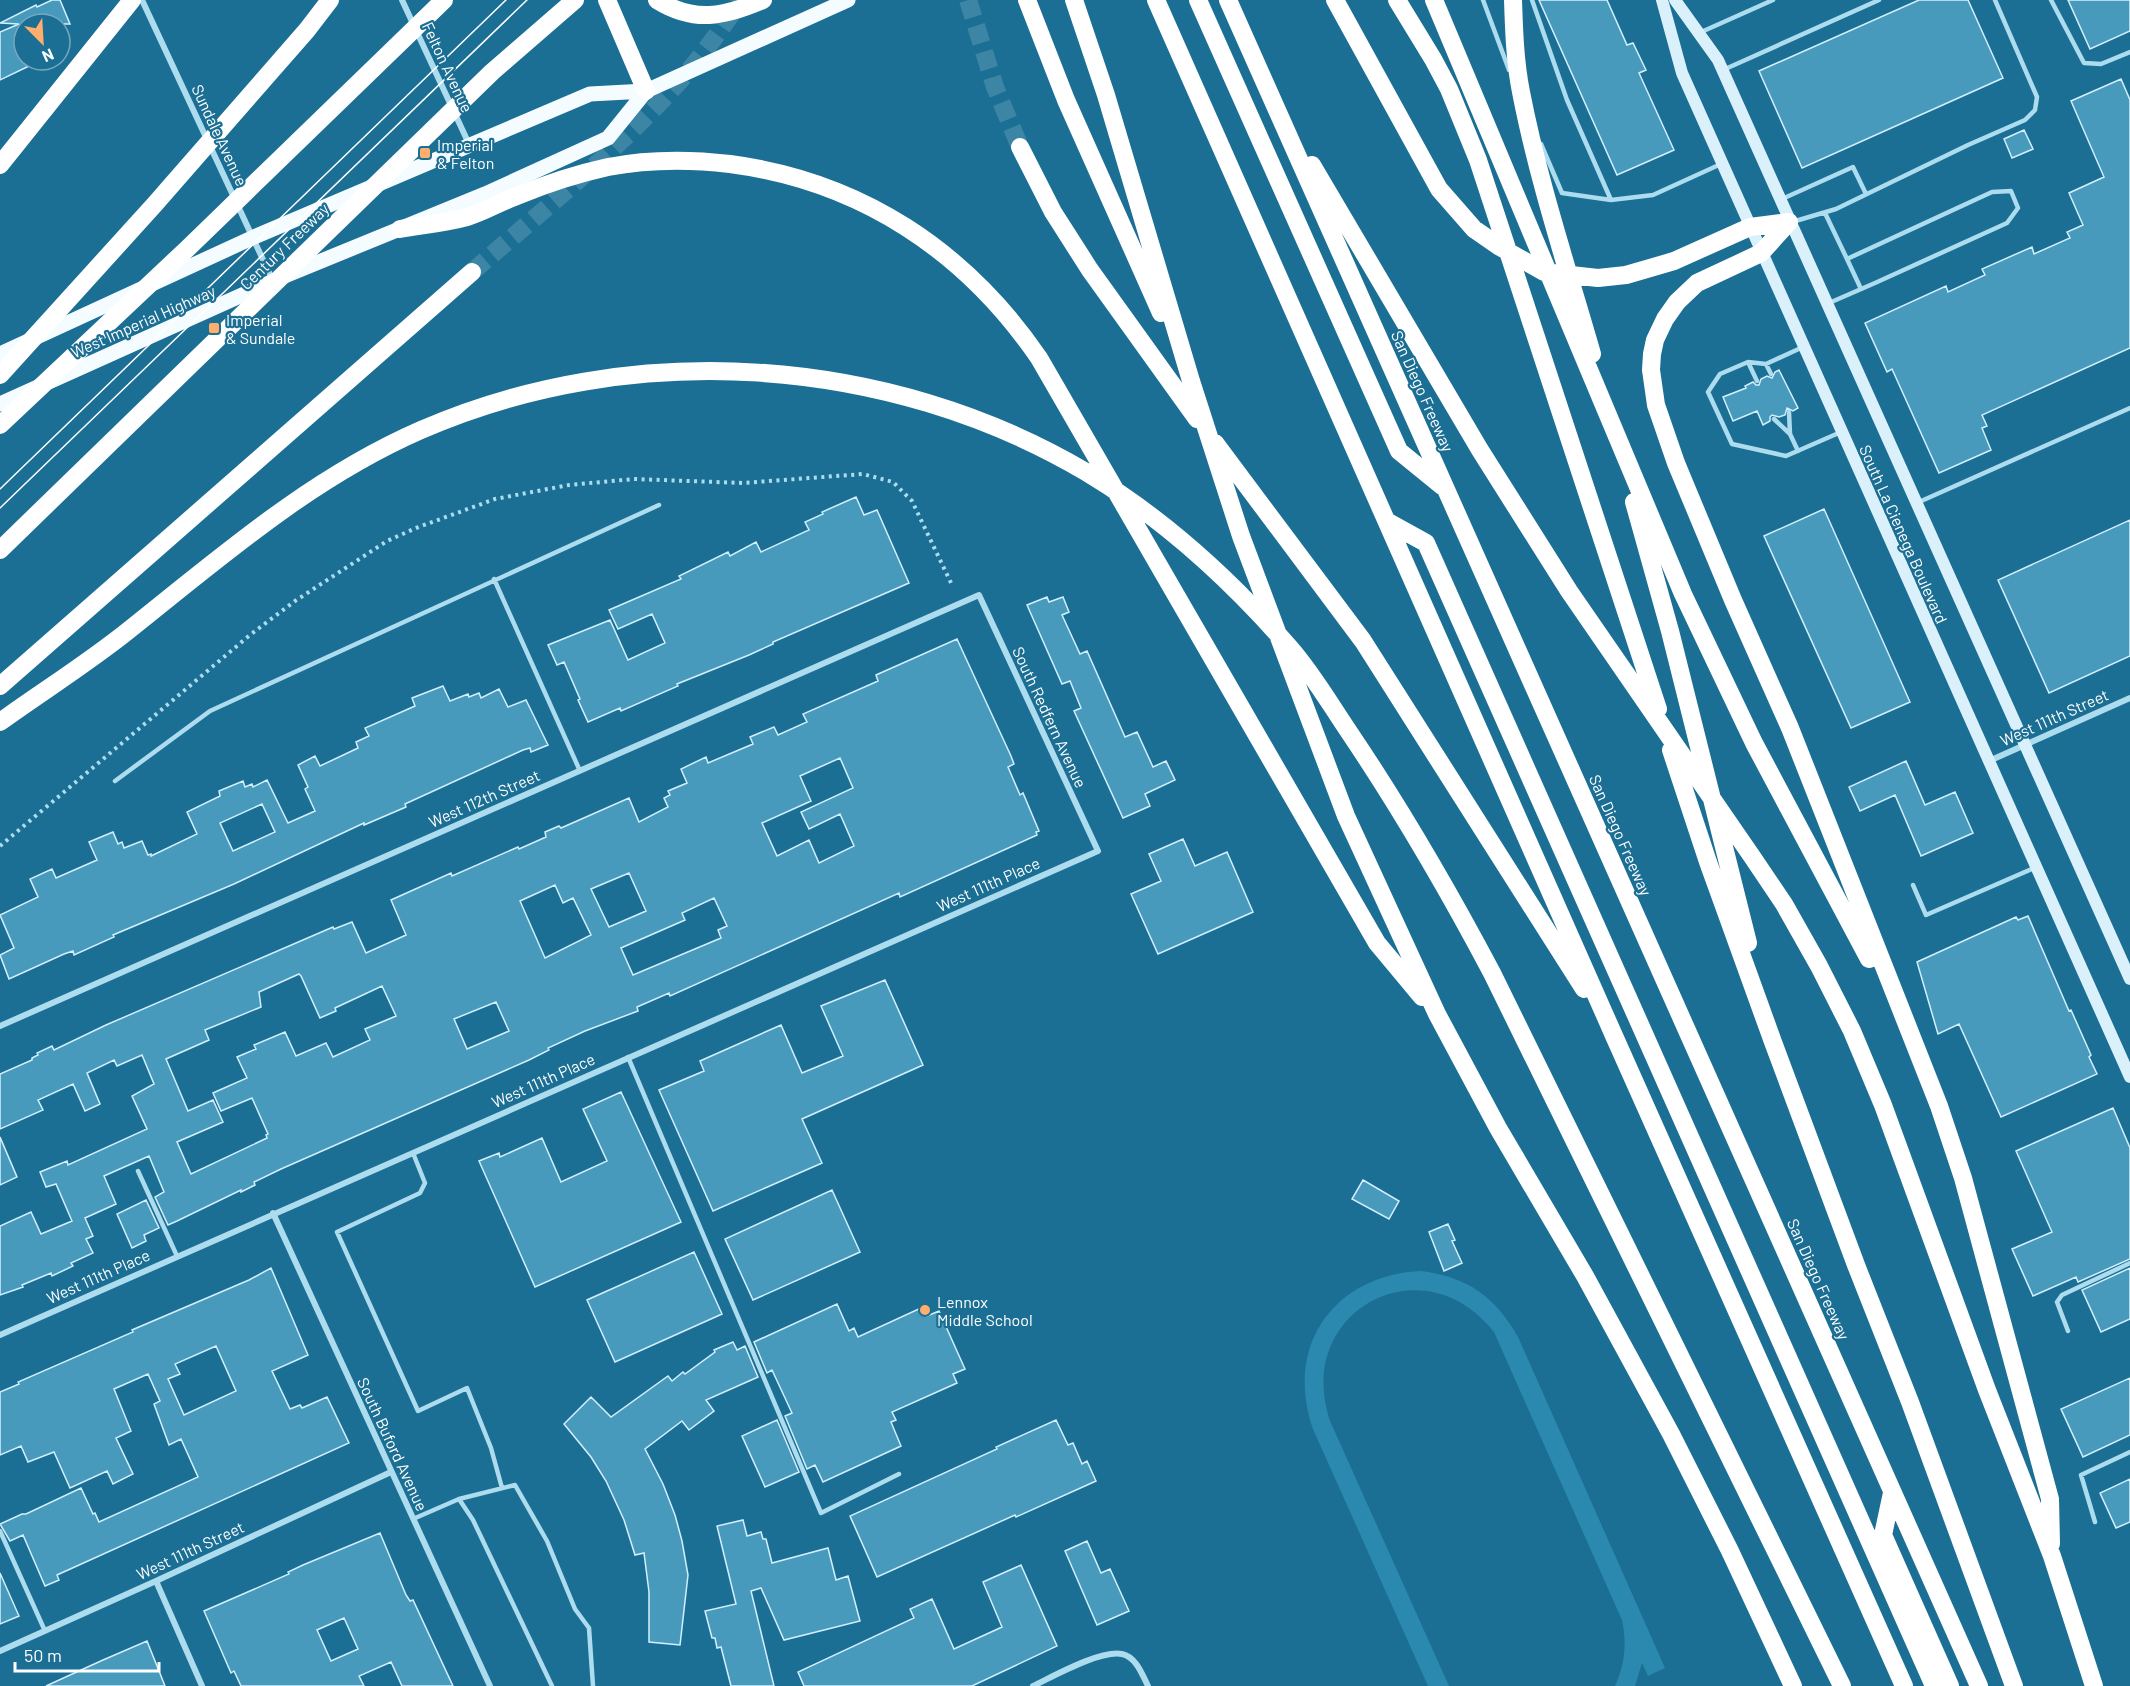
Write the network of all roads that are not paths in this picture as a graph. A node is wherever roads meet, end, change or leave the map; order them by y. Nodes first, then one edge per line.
1 (132, 0) edge
2 (142, 0) edge
3 (330, 0) edge
4 (402, 0) edge
5 (444, 0) edge
6 (575, 0) edge
7 (607, 0) edge
8 (657, 0) edge
9 (763, 0) edge
10 (848, 0) edge
11 (1074, 0) edge
12 (1156, 0) edge
13 (1198, 0) edge
14 (1228, 0) edge
15 (1335, 0) edge
16 (1397, 0) edge
17 (1434, 0) edge
18 (1483, 0) edge
19 (1513, 0) edge
20 (1532, 0) edge
21 (1662, 0) edge
22 (1675, 0) edge
23 (1773, 0) edge
24 (1879, 0) edge
25 (1995, 0) edge
26 (2051, 0) edge
27 (1028, 2) edge
28 (1699, 33) junction
29 (2130, 52) edge
30 (1722, 70) junction
31 (1266, 87) junction
32 (646, 91) junction
33 (470, 146) junction
34 (1020, 147) tunnel mouth
35 (1722, 164) junction
36 (0, 165) edge
37 (1866, 194) junction
38 (1611, 200) junction
39 (1779, 200) junction
40 (1825, 213) junction
41 (1790, 222) junction
42 (1750, 227) junction
43 (400, 229) junction
44 (254, 237) junction
45 (1761, 253) junction
46 (1846, 259) junction
47 (472, 272) tunnel mouth
48 (273, 282) junction
49 (1861, 289) junction
50 (1826, 304) junction
51 (1803, 347) junction
52 (0, 354) edge
53 (1748, 362) junction
54 (1766, 364) junction
55 (1771, 374) dead end
56 (0, 375) edge
57 (1191, 381) junction
58 (1756, 381) dead end
59 (0, 404) edge
60 (2130, 408) edge
61 (1789, 412) dead end
62 (1774, 419) dead end
63 (0, 425) edge
64 (1841, 432) junction
65 (1790, 434) junction
66 (1798, 451) junction
67 (1445, 489) junction
68 (1917, 503) junction
69 (659, 505) dead end
70 (1388, 522) junction
71 (0, 550) edge
72 (495, 579) junction
73 (979, 595) joint
74 (0, 686) edge
75 (2130, 698) edge
76 (0, 722) edge
77 (2026, 745) junction
78 (1989, 761) junction
79 (580, 771) junction
80 (115, 781) dead end
81 (1098, 851) joint
82 (2037, 867) junction
83 (1913, 885) dead end
84 (2130, 979) edge
85 (1437, 1014) junction
86 (0, 1026) edge
87 (1908, 1033) junction
88 (1615, 1038) junction
89 (1773, 1042) junction
90 (628, 1057) junction
91 (2130, 1077) edge
92 (412, 1152) junction
93 (138, 1171) dead end
94 (273, 1213) junction
95 (177, 1256) junction
96 (2130, 1263) edge
97 (2068, 1331) dead end
98 (0, 1335) edge
99 (2130, 1452) edge
100 (391, 1472) junction
101 (898, 1474) dead end
102 (502, 1488) junction
103 (1892, 1493) junction
104 (459, 1499) junction
105 (413, 1519) junction
106 (2095, 1522) dead end
107 (0, 1531) edge
108 (2052, 1556) junction
109 (156, 1581) junction
110 (45, 1631) junction
111 (0, 1651) edge
112 (202, 1686) edge
113 (490, 1686) edge
114 (552, 1686) edge
115 (593, 1686) edge
116 (1033, 1686) edge
117 (1148, 1686) edge
118 (1793, 1686) edge
119 (1842, 1686) edge
120 (1904, 1686) edge
121 (1934, 1686) edge
122 (1950, 1686) edge
123 (1979, 1686) edge
124 (2014, 1686) edge
125 (2094, 1686) edge

1 - 36 highway
2 - 44 street, Sundale Avenue
3 - 56 highway
4 - 33 street, Felton Avenue
5 - 63 highway
6 - 71 highway, Century Freeway
7 - 32 highway
8 - 9 highway
10 - 32 main road, West Imperial Highway
11 - 57 highway
12 - 70 highway
13 - 67 highway
14 - 31 highway, San Diego Freeway
15 - 42 highway
16 - 89 highway
17 - 87 highway
18 - 38 lane
19 - 89 highway
20 - 38 lane
21 - 35 main road, South La Cienega Boulevard
22 - 28 main road, South La Cienega Boulevard
23 - 28 lane
24 - 30 lane
25 - 37 lane
26 - 29 lane
27 - 57 highway
28 - 30 main road, South La Cienega Boulevard
30 - 39 main road, South La Cienega Boulevard
31 - 67 highway, San Diego Freeway
31 - 108 highway
32 - 33 main road, West Imperial Highway
32 - 43 main road, West Imperial Highway
33 - 44 main road, West Imperial Highway
34 - 88 highway
35 - 38 lane
35 - 42 main road, South La Cienega Boulevard
37 - 39 lane
37 - 40 lane
39 - 41 main road, South La Cienega Boulevard
40 - 41 lane
40 - 46 lane
41 - 42 highway
41 - 45 highway
41 - 50 main road, South La Cienega Boulevard
42 - 45 main road, South La Cienega Boulevard
43 - 48 main road, West Imperial Highway
43 - 85 highway
44 - 48 street, Sundale Avenue
44 - 52 main road, West Imperial Highway
45 - 51 main road, South La Cienega Boulevard
45 - 87 highway
46 - 49 lane
46 - 49 lane
47 - 74 highway
48 - 59 main road, West Imperial Highway
49 - 50 lane
50 - 68 main road, South La Cienega Boulevard
51 - 54 lane
51 - 64 main road, South La Cienega Boulevard
53 - 54 lane
53 - 58 lane
53 - 66 lane
54 - 55 lane
57 - 85 highway
60 - 68 lane
61 - 65 lane
62 - 65 lane
64 - 66 lane
64 - 78 main road, South La Cienega Boulevard
65 - 66 lane
67 - 103 highway, San Diego Freeway
68 - 77 main road, South La Cienega Boulevard
69 - 72 lane
70 - 88 highway
70 - 121 highway
72 - 79 lane
72 - 80 lane
73 - 79 street, West 112th Street
73 - 81 street, South Redfern Avenue
75 - 77 street, West 111th Street
76 - 119 highway
77 - 78 street, West 111th Street
77 - 84 main road, South La Cienega Boulevard
78 - 82 main road, South La Cienega Boulevard
79 - 86 street, West 112th Street
81 - 90 street, West 111th Place
82 - 83 lane
82 - 91 main road, South La Cienega Boulevard
85 - 118 highway
87 - 108 highway
88 - 120 highway
89 - 124 highway
90 - 92 street, West 111th Place
90 - 101 lane
92 - 94 street, West 111th Place
92 - 102 lane
93 - 95 lane
94 - 95 street, West 111th Place
94 - 100 street, South Buford Avenue
95 - 98 street, West 111th Place
96 - 97 lane
99 - 106 lane
100 - 105 street, South Buford Avenue
100 - 109 street, West 111th Street
102 - 104 lane
102 - 115 lane
103 - 122 highway
103 - 123 highway, San Diego Freeway
104 - 105 lane
104 - 114 lane
105 - 113 street, South Buford Avenue
107 - 110 lane
108 - 125 highway
109 - 110 street, West 111th Street
109 - 112 street
110 - 111 street, West 111th Street
116 - 117 street

